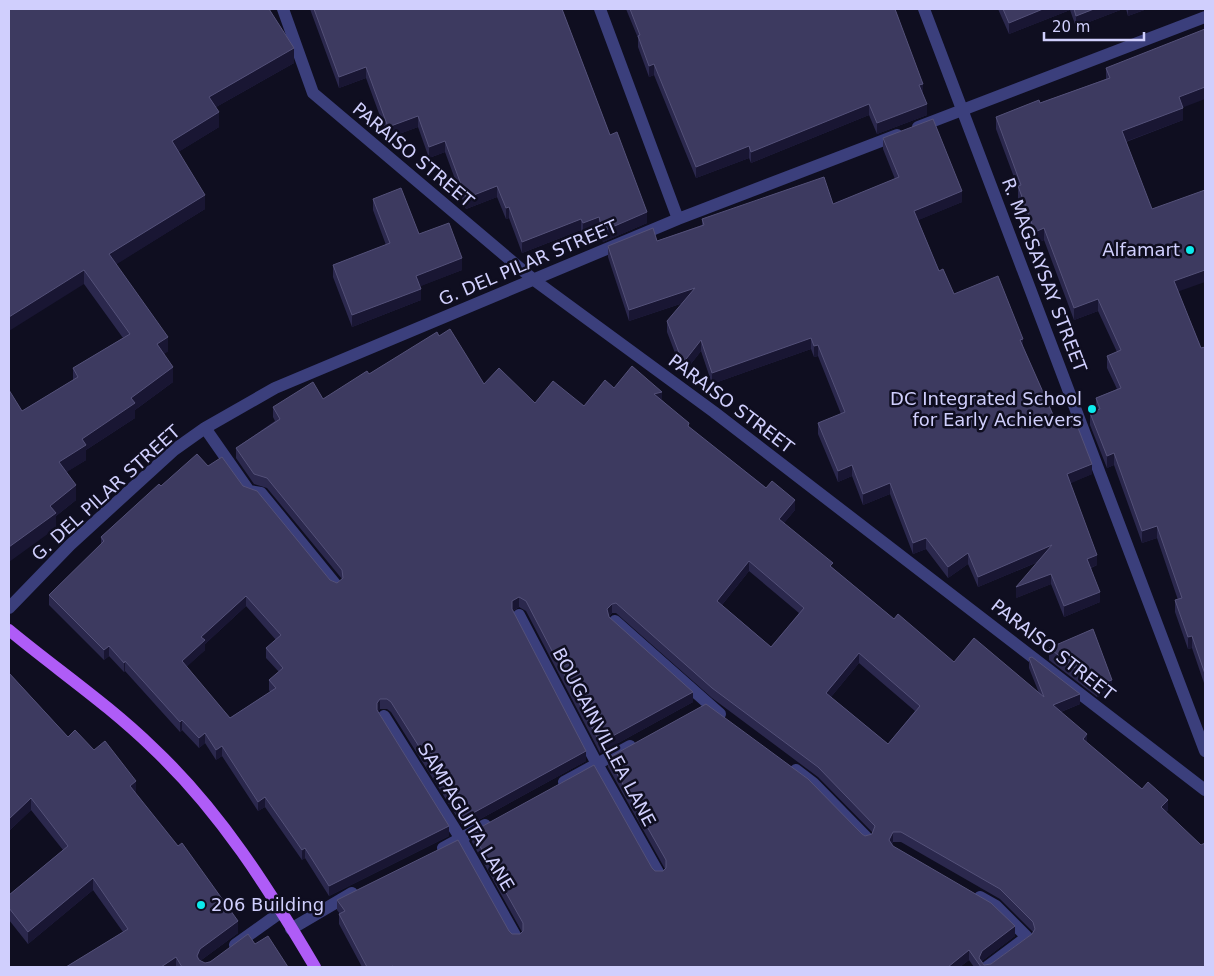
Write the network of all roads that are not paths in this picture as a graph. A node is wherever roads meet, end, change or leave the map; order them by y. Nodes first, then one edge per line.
1 (283, 9) edge
2 (600, 9) edge
3 (924, 9) edge
4 (1205, 17) edge
5 (963, 110) junction
6 (678, 219) junction
7 (534, 280) junction
8 (205, 428) junction
9 (336, 585) edge
10 (9, 608) edge
11 (519, 615) dead end
12 (614, 621) edge
13 (9, 630) edge
14 (384, 716) dead end
15 (729, 721) edge
16 (639, 741) edge
17 (1205, 751) edge
18 (782, 760) edge
19 (597, 764) junction
20 (554, 787) edge
21 (1205, 790) edge
22 (495, 820) edge
23 (867, 838) edge
24 (461, 839) junction
25 (428, 856) edge
26 (659, 874) edge
27 (361, 889) edge
28 (971, 892) edge
29 (281, 912) junction
30 (292, 929) junction
31 (516, 937) edge
32 (228, 951) edge
33 (314, 967) edge
34 (987, 967) edge

1 - 7 street, PARAISO STREET
2 - 6 street
3 - 5 street, R. MAGSAYSAY STREET
4 - 5 street, G. DEL PILAR STREET
5 - 6 street, G. DEL PILAR STREET
5 - 17 street, R. MAGSAYSAY STREET
6 - 7 street, G. DEL PILAR STREET
7 - 8 street, G. DEL PILAR STREET
7 - 21 street, PARAISO STREET
8 - 9 street
8 - 10 street, G. DEL PILAR STREET
11 - 19 street, BOUGAINVILLEA LANE
12 - 15 street
13 - 29 main road
14 - 24 street, SAMPAGUITA LANE
16 - 19 street
18 - 23 street
19 - 20 street
19 - 26 street, BOUGAINVILLEA LANE
22 - 24 street
24 - 25 street
24 - 31 street, SAMPAGUITA LANE
27 - 30 street
28 - 34 street
29 - 30 main road
29 - 32 street
30 - 33 main road

